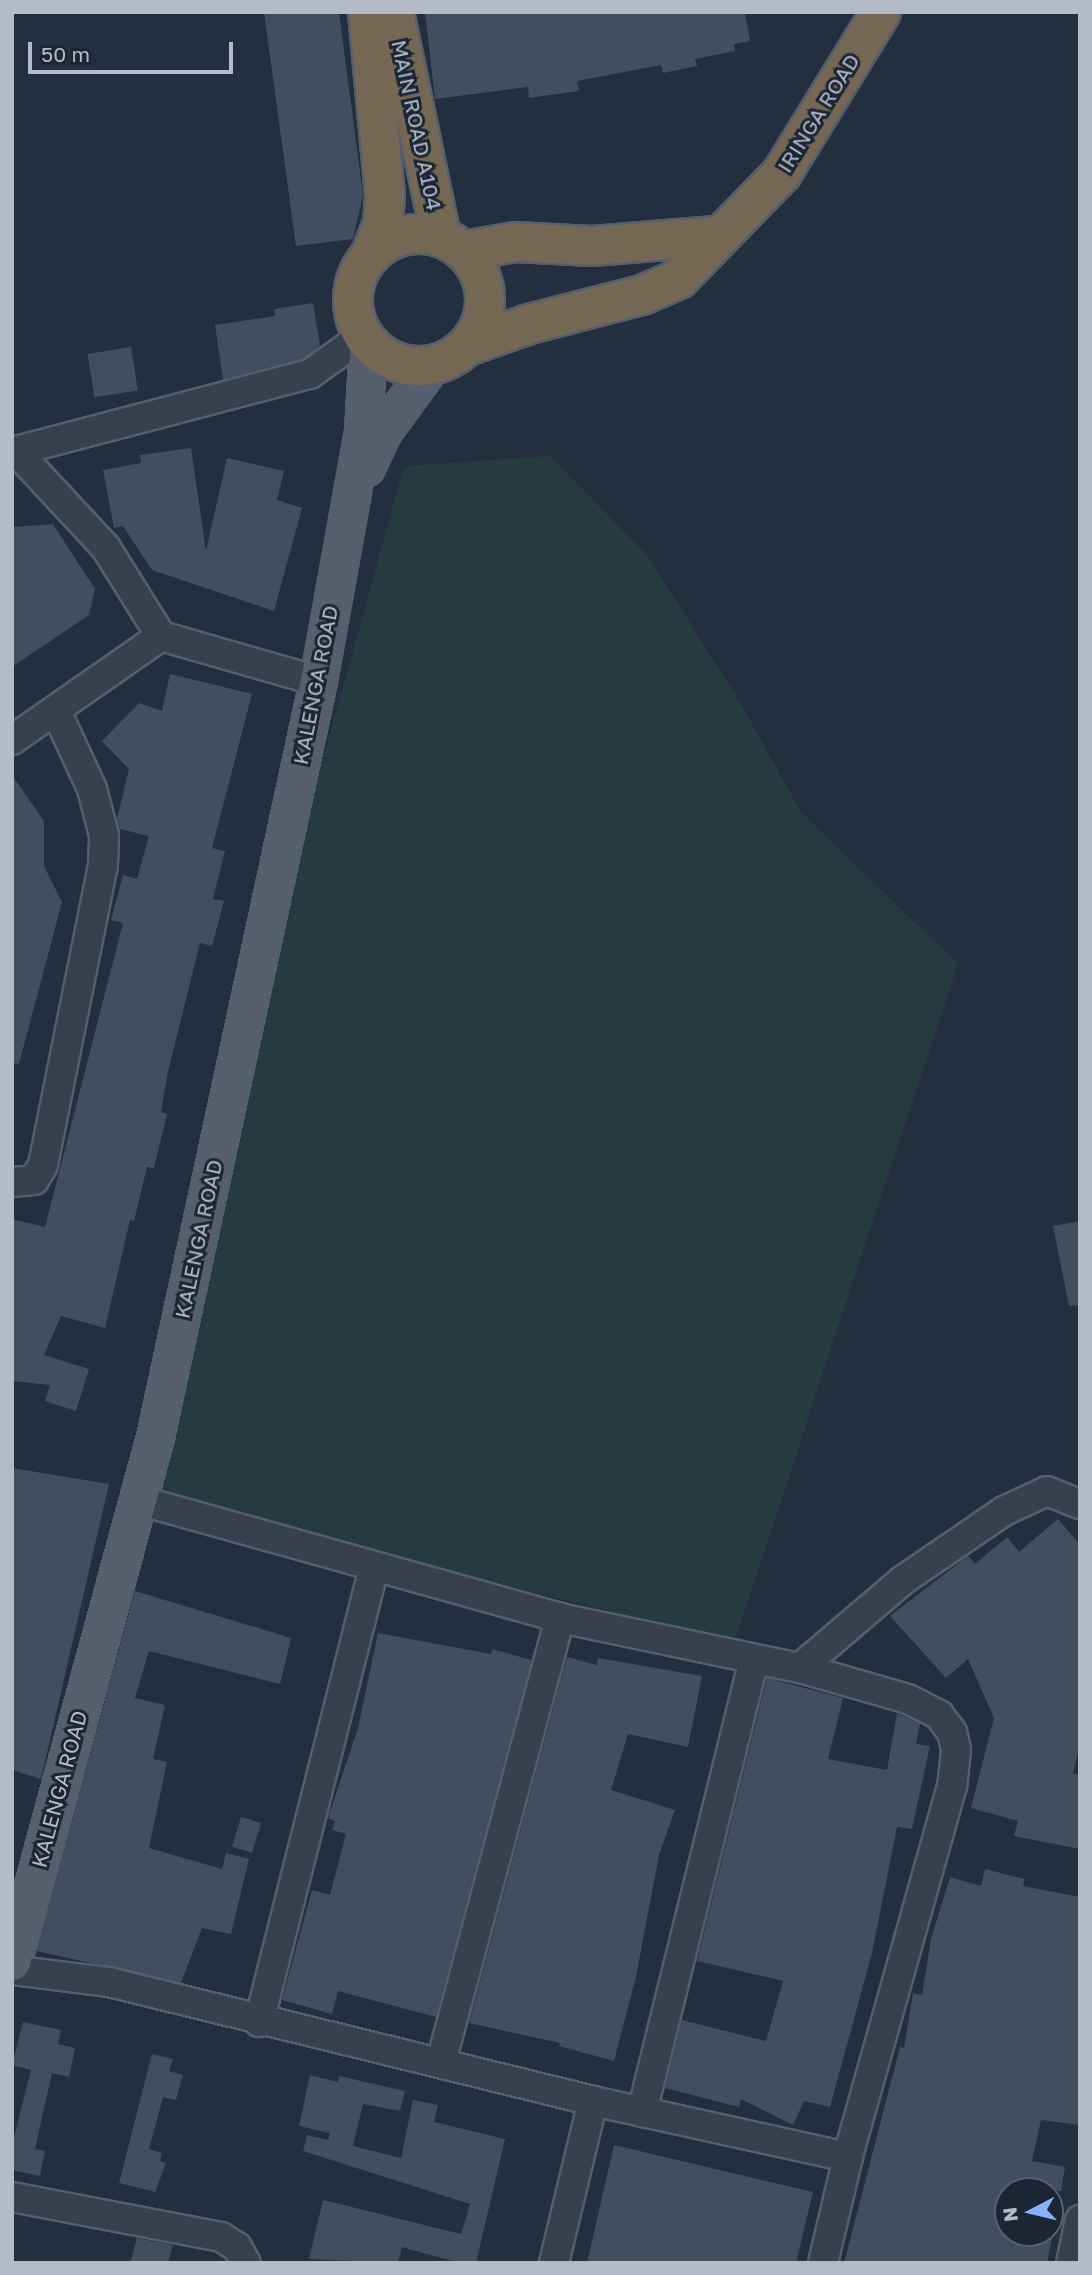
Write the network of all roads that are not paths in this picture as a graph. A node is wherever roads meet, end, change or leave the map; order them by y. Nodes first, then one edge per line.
1 (368, 12) edge
2 (394, 12) edge
3 (881, 12) edge
4 (716, 236) junction
5 (452, 244) junction
6 (371, 254) junction
7 (366, 338) junction
8 (467, 346) junction
9 (432, 364) junction
10 (14, 452) edge
11 (346, 508) junction
12 (161, 636) junction
13 (318, 681) junction
14 (56, 711) junction
15 (12, 740) edge
16 (12, 1182) edge
17 (138, 1500) junction
18 (1080, 1504) edge
19 (374, 1567) junction
20 (560, 1618) junction
21 (754, 1661) junction
22 (800, 1668) junction
23 (12, 1962) edge
24 (12, 1970) edge
25 (260, 2022) junction
26 (441, 2062) junction
27 (593, 2101) junction
28 (642, 2112) junction
29 (848, 2157) junction
30 (12, 2197) edge
31 (1080, 2220) edge
32 (246, 2263) edge
33 (554, 2263) edge
34 (823, 2263) edge
35 (1071, 2263) edge

1 - 6 highway, MAIN ROAD A104
2 - 5 highway, MAIN ROAD A104
3 - 4 highway, IRINGA ROAD
4 - 5 highway
4 - 8 highway, IRINGA ROAD
5 - 6 highway
5 - 8 highway
6 - 7 highway
7 - 9 highway
7 - 10 street
7 - 11 main road, KALENGA ROAD
8 - 9 highway
9 - 11 main road, KALENGA ROAD
10 - 12 street
11 - 13 main road, KALENGA ROAD
12 - 13 street
12 - 14 street
13 - 17 main road, KALENGA ROAD
14 - 15 street
14 - 16 street
17 - 19 street
17 - 23 main road, KALENGA ROAD
18 - 22 street
19 - 20 street
19 - 25 street
20 - 21 street
20 - 26 street
21 - 22 street
21 - 28 street
22 - 29 street
24 - 25 street
25 - 26 street
26 - 27 street
27 - 28 street
27 - 33 street
28 - 29 street
29 - 34 street
30 - 32 street
31 - 35 street

